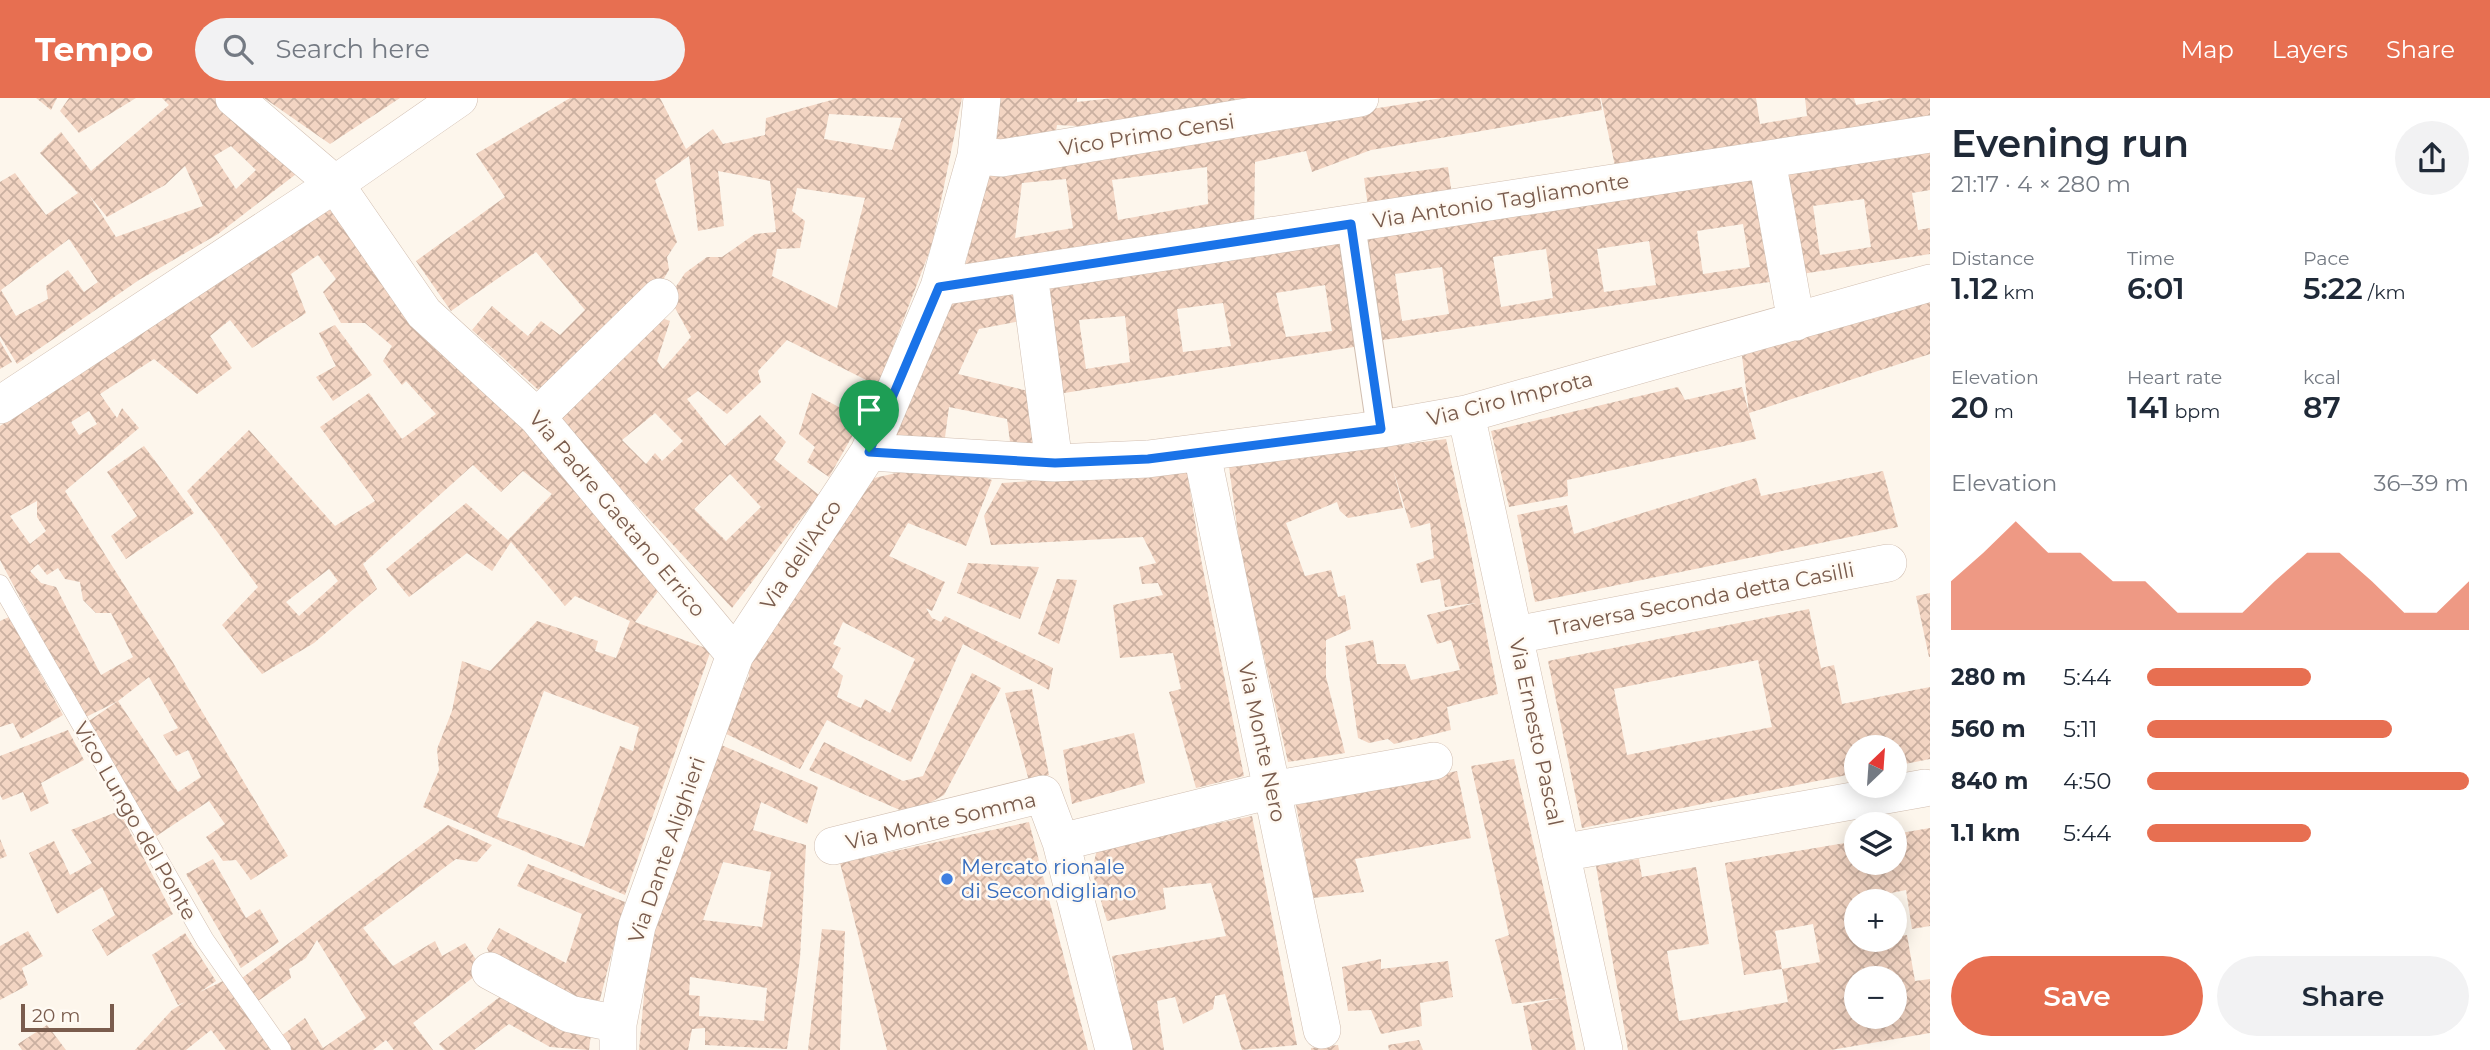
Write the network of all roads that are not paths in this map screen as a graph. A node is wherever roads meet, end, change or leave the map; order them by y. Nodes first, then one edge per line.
1 (234, 98) edge
2 (982, 98) edge
3 (1360, 98) edge
4 (447, 101) edge
5 (1930, 134) edge
6 (976, 156) junction
7 (1767, 160) junction
8 (335, 184) junction
9 (1351, 224) junction
10 (1030, 274) junction
11 (1930, 283) edge
12 (939, 287) junction
13 (660, 297) dead end
14 (1796, 322) junction
15 (0, 405) edge
16 (1466, 414) junction
17 (537, 418) junction
18 (1381, 429) junction
19 (869, 452) junction
20 (1202, 454) junction
21 (1055, 463) junction
22 (1888, 563) dead end
23 (0, 584) edge
24 (1516, 635) junction
25 (735, 655) junction
26 (1434, 761) dead end
27 (1925, 788) dead end
28 (1272, 790) junction
29 (1061, 842) junction
30 (833, 846) dead end
31 (1561, 853) junction
32 (490, 971) dead end
33 (1322, 1030) dead end
34 (618, 1037) edge
35 (282, 1050) edge
36 (1114, 1050) edge
37 (1605, 1050) edge

1 - 8 street, Via Padre Gaetano Errico
2 - 6 street, Via dell'Arco
3 - 6 street, Vico Primo Censi
4 - 8 street
5 - 7 street, Via Antonio Tagliamonte
6 - 12 street, Via dell'Arco
7 - 9 street, Via Antonio Tagliamonte
7 - 14 street
8 - 15 street
8 - 17 street, Via Padre Gaetano Errico
9 - 10 street, Via Antonio Tagliamonte
9 - 18 street
10 - 12 street, Via Antonio Tagliamonte
10 - 21 street
11 - 14 street, Via Ciro Improta
12 - 19 street, Via dell'Arco
13 - 17 street
14 - 16 street, Via Ciro Improta
16 - 18 street, Via Ciro Improta
16 - 24 street, Via Ernesto Pascal
17 - 25 street, Via Padre Gaetano Errico
18 - 20 street, Via Ciro Improta
19 - 21 street, Via Ciro Improta
19 - 25 street, Via dell'Arco
20 - 21 street, Via Ciro Improta
20 - 28 street, Via Monte Nero
22 - 24 street, Traversa Seconda detta Casilli
23 - 35 lane, Vico Lungo del Ponte
24 - 31 street, Via Ernesto Pascal
25 - 34 street, Via Dante Alighieri
26 - 28 street
27 - 31 street
28 - 29 street
28 - 33 street, Via Monte Nero
29 - 30 street, Via Monte Somma
29 - 36 street, Via Monte Somma
31 - 37 street, Via Ernesto Pascal
32 - 34 street

